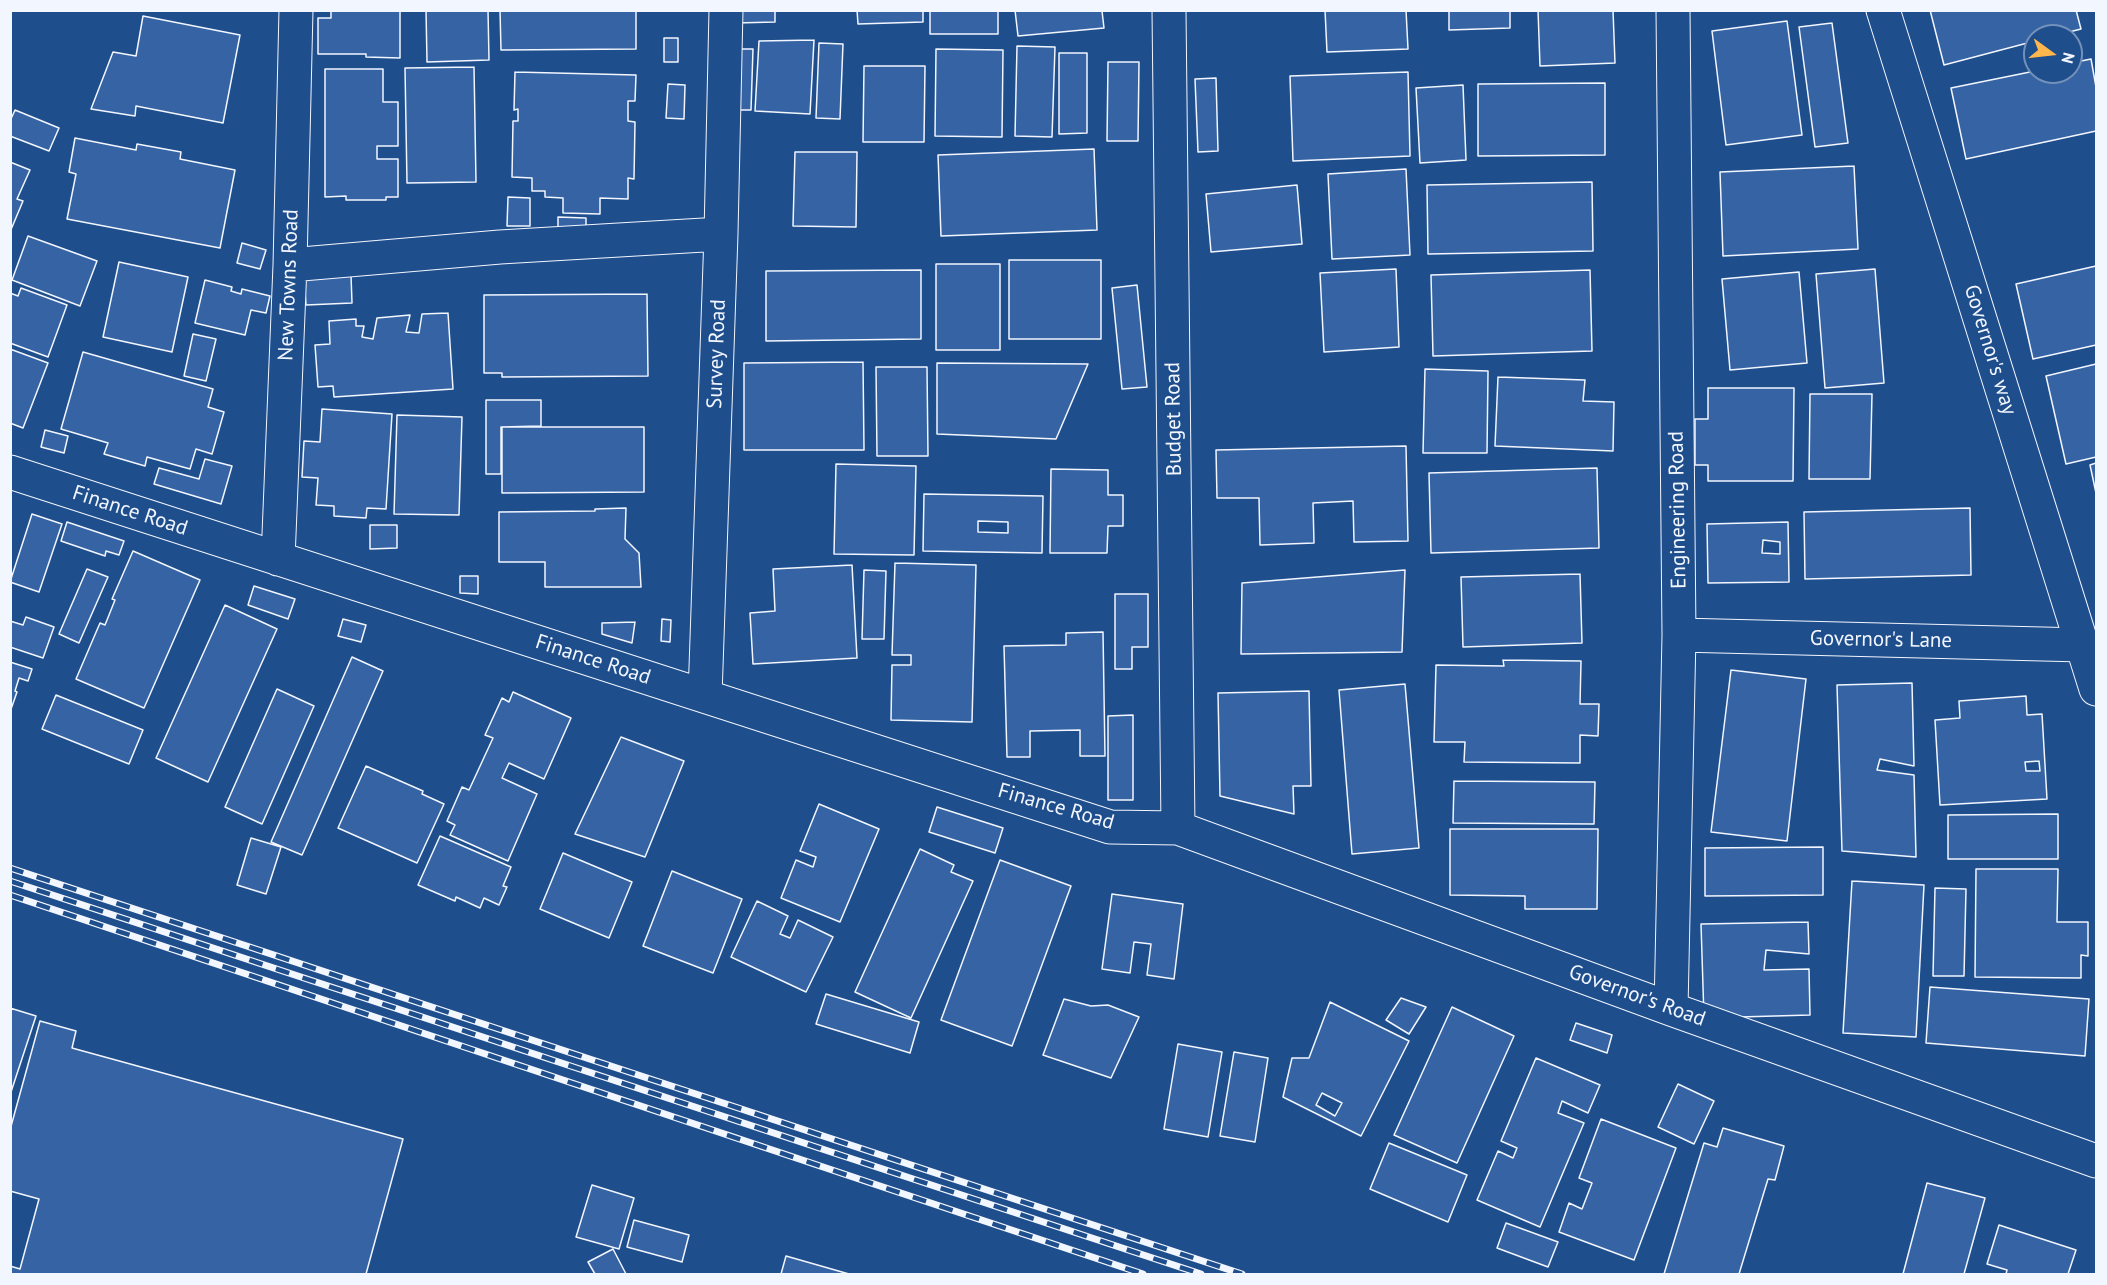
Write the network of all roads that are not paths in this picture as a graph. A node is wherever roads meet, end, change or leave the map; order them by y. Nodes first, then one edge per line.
1 (296, 10) edge
2 (726, 10) edge
3 (1169, 10) edge
4 (1673, 10) edge
5 (1883, 10) edge
6 (721, 234) junction
7 (290, 265) junction
8 (10, 472) edge
9 (278, 560) junction
10 (1679, 635) junction
11 (2083, 645) junction
12 (2097, 689) edge
13 (705, 696) junction
14 (1178, 828) junction
15 (1671, 1008) junction
16 (2097, 1161) edge

1 - 7 street, New Towns Road
2 - 6 street, Survey Road
3 - 14 street, Budget Road
4 - 10 street, Engineering Road
5 - 11 street, Governor's way
6 - 7 street
6 - 13 street, Survey Road
7 - 9 street, New Towns Road
8 - 9 street, Finance Road
9 - 13 street, Finance Road
10 - 11 street, Governor's Lane
10 - 15 street, Engineering Road
11 - 12 street, Governor's way
13 - 14 street, Finance Road
14 - 15 street, Governor's Road
15 - 16 street, Governor's Road

